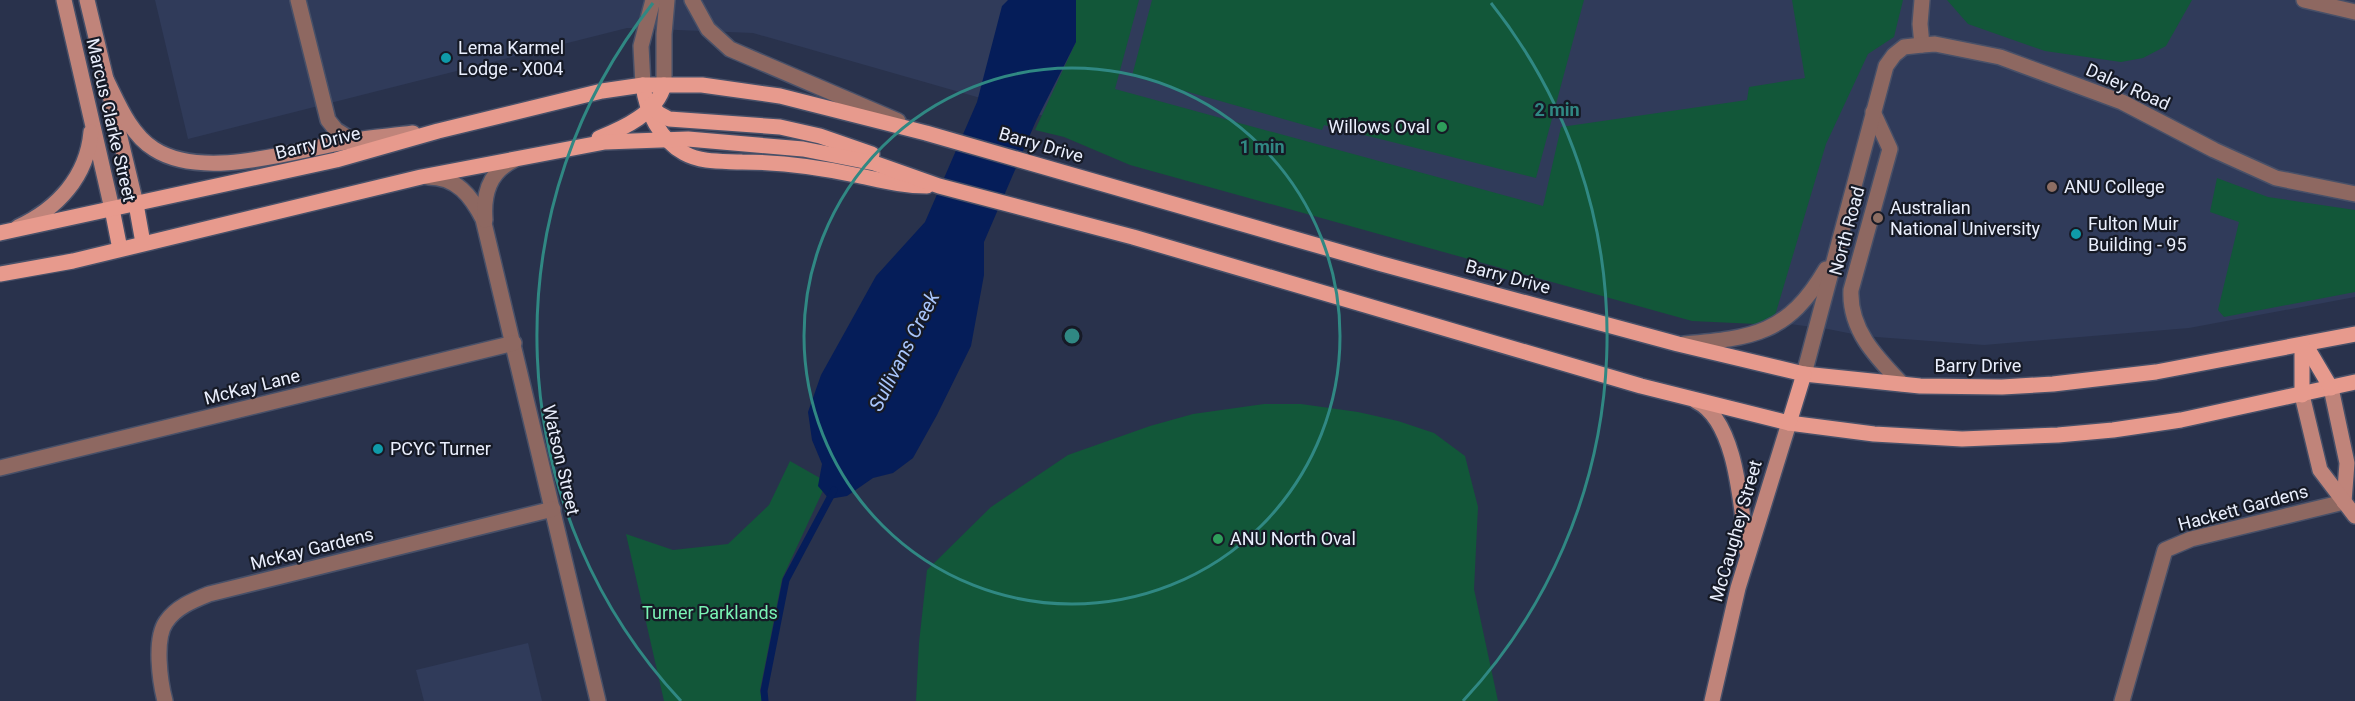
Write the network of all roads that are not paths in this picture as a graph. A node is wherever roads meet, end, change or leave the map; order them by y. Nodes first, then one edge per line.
1 (64, 0) edge
2 (87, 0) edge
3 (298, 0) edge
4 (653, 0) edge
5 (667, 0) edge
6 (692, 0) edge
7 (1923, 0) edge
8 (2304, 0) edge
9 (2355, 12) edge
10 (1922, 45) junction
11 (1886, 66) joint
12 (106, 79) junction
13 (643, 85) junction
14 (664, 85) junction
15 (650, 108) junction
16 (1873, 112) junction
17 (92, 124) junction
18 (438, 131) junction
19 (926, 133) junction
20 (667, 139) junction
21 (352, 140) junction
22 (567, 148) junction
23 (519, 158) junction
24 (421, 177) junction
25 (939, 186) junction
26 (2355, 194) edge
27 (136, 204) junction
28 (112, 209) junction
29 (486, 229) junction
30 (2, 233) edge
31 (142, 243) junction
32 (120, 249) junction
33 (1836, 252) junction
34 (0, 274) edge
35 (2355, 334) edge
36 (514, 343) junction
37 (1678, 344) junction
38 (2303, 345) junction
39 (1804, 374) junction
40 (2355, 382) edge
41 (1902, 384) junction
42 (2331, 388) junction
43 (2302, 395) junction
44 (1696, 401) junction
45 (1789, 423) junction
46 (0, 468) edge
47 (2344, 502) junction
48 (553, 509) junction
49 (2355, 516) edge
50 (1747, 555) junction
51 (165, 701) edge
52 (598, 701) edge
53 (1712, 701) edge
54 (2122, 701) edge

1 - 17 street, Marcus Clarke Street
2 - 12 street, Marcus Clarke Street
3 - 21 street
4 - 13 street
5 - 14 street
6 - 19 street
7 - 10 street
8 - 9 street
10 - 11 street, Daley Road
10 - 26 street, Daley Road
11 - 16 street, North Road
12 - 21 street
12 - 27 street, Marcus Clarke Street
13 - 14 main road, Barry Drive
13 - 15 main road
13 - 18 main road, Barry Drive
14 - 15 main road
14 - 19 main road, Barry Drive
15 - 20 main road
15 - 22 main road
15 - 25 main road
16 - 33 street, North Road
16 - 41 street, North Road
17 - 28 street, Marcus Clarke Street
17 - 30 street
18 - 21 street
18 - 27 main road, Barry Drive
19 - 37 main road, Barry Drive
20 - 22 main road
20 - 25 main road
22 - 23 main road
23 - 24 main road
23 - 29 street, Watson Street
24 - 29 street, Watson Street
24 - 31 main road
25 - 44 main road
27 - 28 main road, Barry Drive
27 - 31 main road, Marcus Clarke Street
28 - 30 main road, Barry Drive
28 - 32 main road, Marcus Clarke Street
29 - 36 street, Watson Street
31 - 32 main road
32 - 34 main road
33 - 37 street, North Road
33 - 39 street, North Road
35 - 38 main road, Barry Drive
36 - 46 street, McKay Lane
36 - 48 street, Watson Street
37 - 39 main road, Barry Drive
38 - 41 main road, Barry Drive
38 - 42 main road
38 - 43 main road
39 - 41 main road, Barry Drive
39 - 45 main road, McCaughey Street
40 - 42 main road
42 - 43 main road
42 - 47 street
43 - 45 main road
43 - 47 street
44 - 45 main road
44 - 50 street
45 - 50 street, McCaughey Street
47 - 49 street
47 - 54 street, Hackett Gardens
48 - 51 street, McKay Gardens
48 - 52 street, Watson Street
50 - 53 street, McCaughey Street

